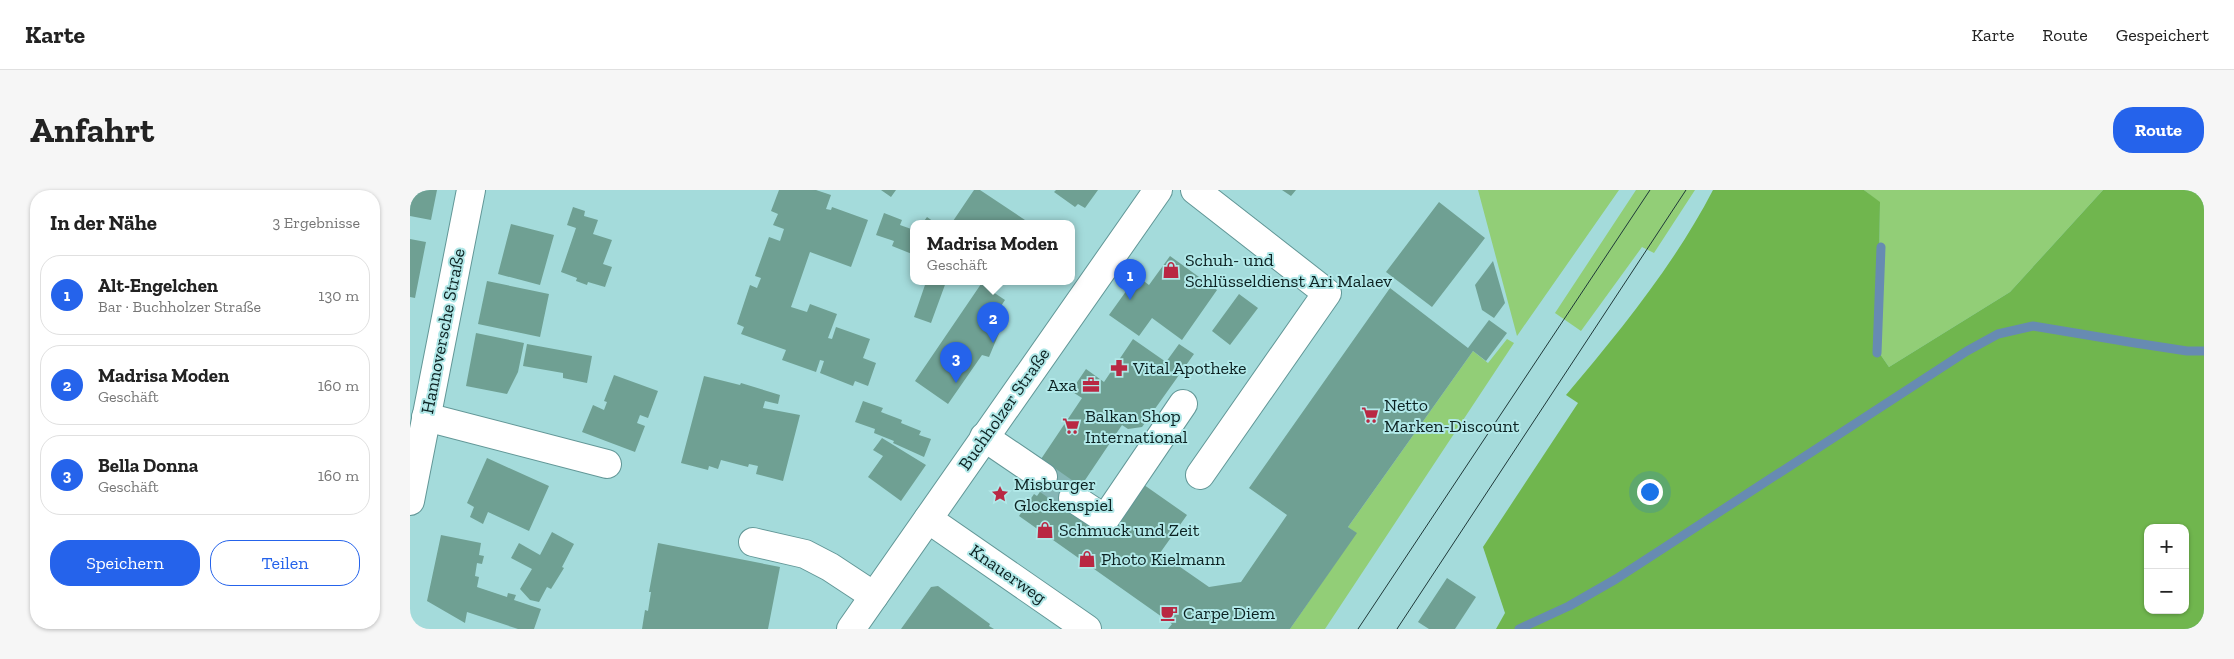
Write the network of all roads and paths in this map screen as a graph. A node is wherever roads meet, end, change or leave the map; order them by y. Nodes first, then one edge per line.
1 (471, 190) edge
2 (1158, 190) edge
3 (1195, 190) edge
4 (1183, 404) dead end
5 (426, 417) junction
6 (984, 437) junction
7 (607, 464) dead end
8 (1200, 475) dead end
9 (1043, 477) tunnel mouth
10 (1073, 498) tunnel mouth
11 (410, 501) edge
12 (928, 519) junction
13 (753, 542) dead end
14 (874, 596) junction
15 (851, 629) edge
16 (1087, 629) edge

1 - 5 main road, Hannoversche Straße
2 - 6 main road, Buchholzer Straße
3 - 8 main road
4 - 10 main road
5 - 7 main road
5 - 11 main road, Hannoversche Straße
6 - 9 main road
6 - 12 main road, Buchholzer Straße
12 - 14 main road, Buchholzer Straße
12 - 16 main road, Knauerweg
13 - 14 main road
14 - 15 main road, Buchholzer Straße

